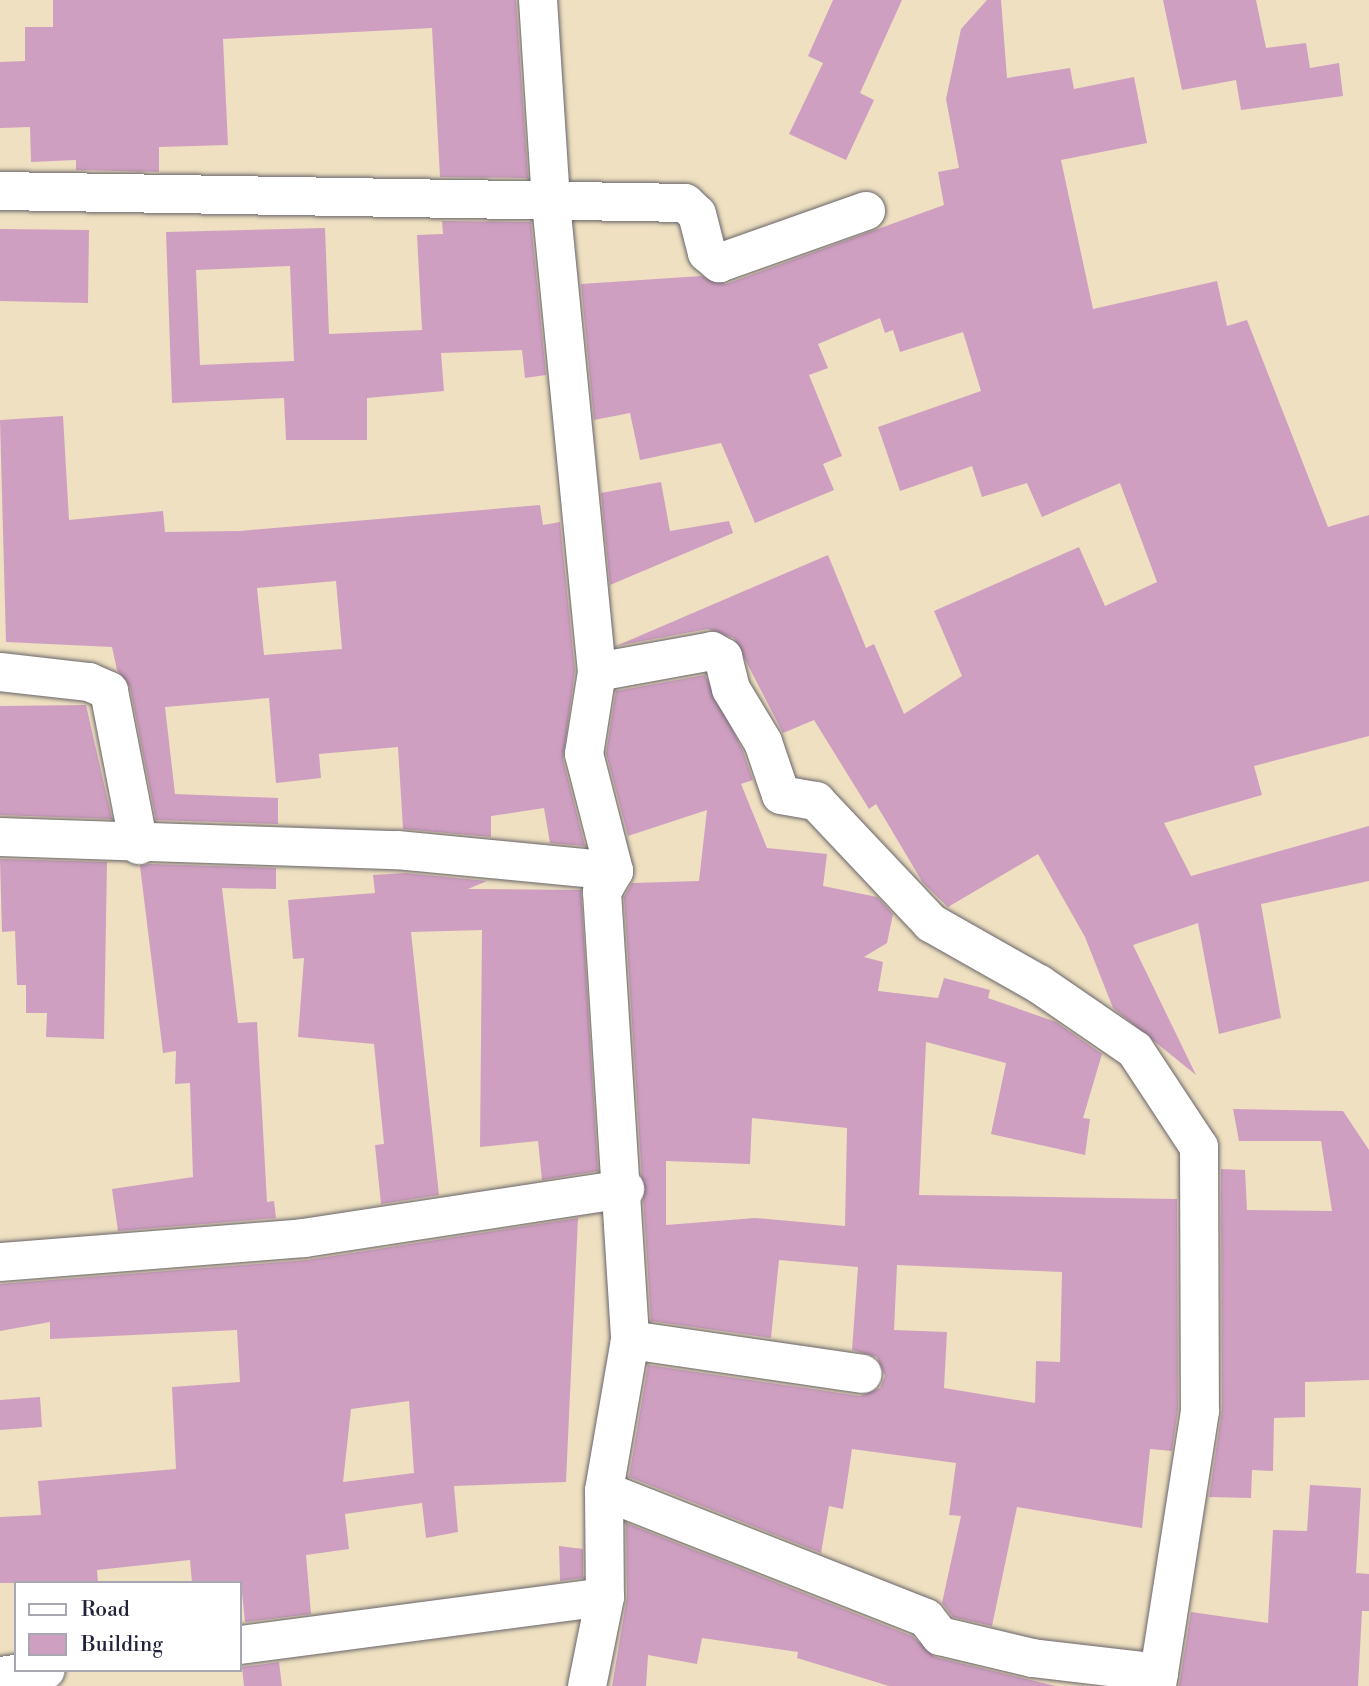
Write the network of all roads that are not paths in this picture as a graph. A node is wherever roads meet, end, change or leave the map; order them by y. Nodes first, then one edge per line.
1 (538, 0) edge
2 (0, 191) edge
3 (551, 203) junction
4 (866, 211) dead end
5 (0, 672) edge
6 (597, 673) junction
7 (0, 837) edge
8 (139, 845) junction
9 (614, 871) junction
10 (625, 1189) junction
11 (0, 1262) edge
12 (631, 1340) junction
13 (863, 1374) dead end
14 (604, 1491) junction
15 (605, 1597) junction
16 (242, 1645) edge
17 (31, 1672) edge
18 (0, 1676) edge
19 (1158, 1679) edge
20 (587, 1686) edge

1 - 3 street
2 - 3 street
3 - 4 street
3 - 6 street
5 - 8 street
6 - 9 street
6 - 19 street
7 - 8 street
8 - 9 street
9 - 10 street
10 - 11 street
10 - 12 street
12 - 13 street
12 - 14 street
14 - 15 street
14 - 19 street
15 - 16 street
15 - 20 street
17 - 18 street

